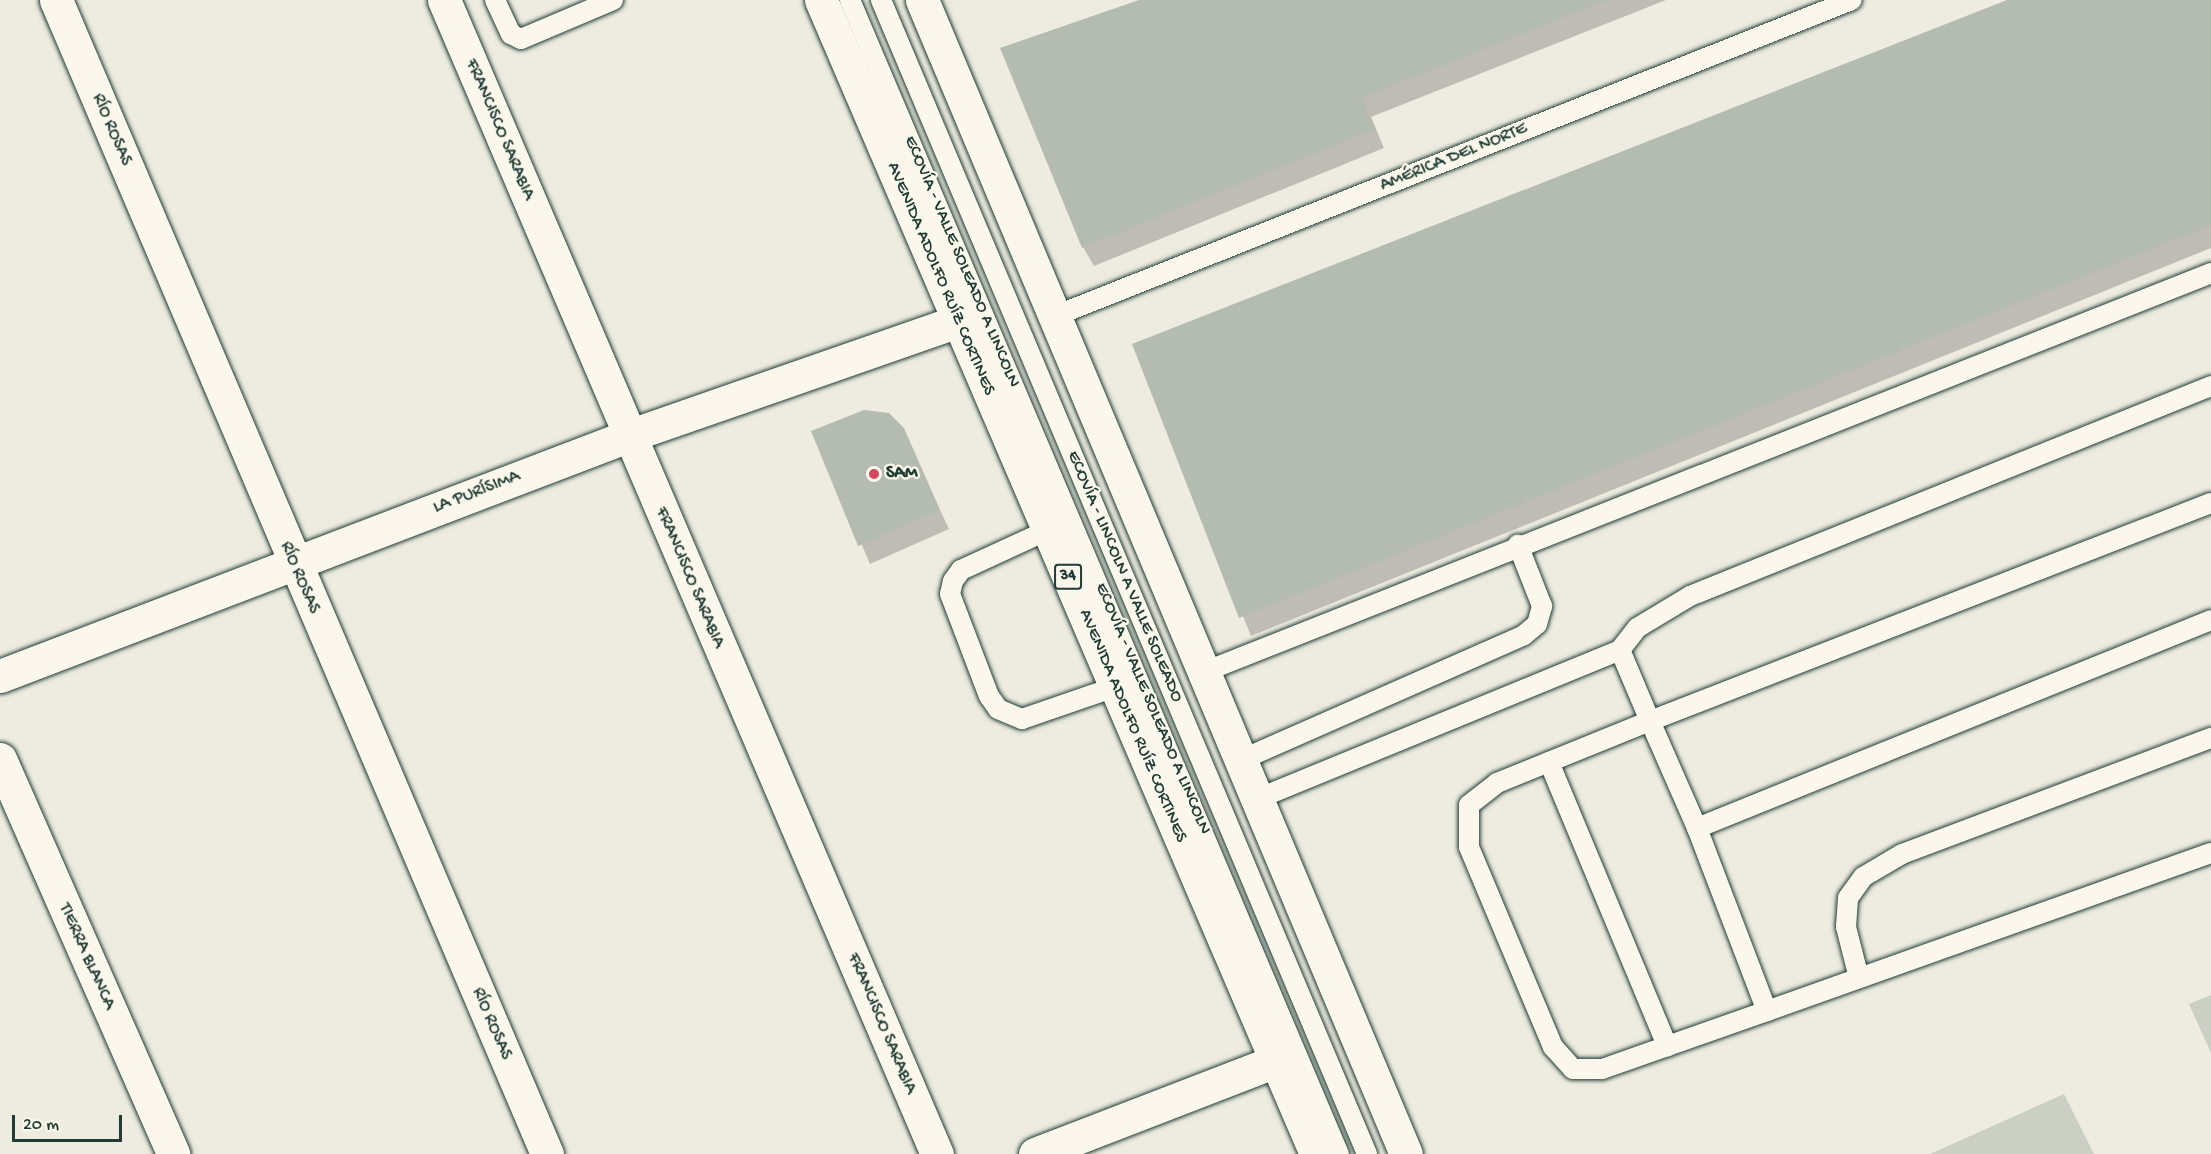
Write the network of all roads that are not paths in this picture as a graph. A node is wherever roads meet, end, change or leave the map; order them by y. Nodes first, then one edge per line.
1 (56, 0) edge
2 (444, 0) edge
3 (495, 0) edge
4 (821, 0) edge
5 (850, 0) edge
6 (881, 0) edge
7 (922, 0) edge
8 (1852, 0) edge
9 (606, 2) edge
10 (2211, 273) edge
11 (1055, 316) junction
12 (958, 321) junction
13 (2211, 386) edge
14 (628, 436) junction
15 (2211, 503) edge
16 (1048, 530) junction
17 (1518, 545) junction
18 (292, 564) junction
19 (2211, 620) edge
20 (1620, 650) junction
21 (1204, 672) junction
22 (0, 676) edge
23 (1115, 687) junction
24 (1650, 721) junction
25 (2211, 738) edge
26 (0, 759) edge
27 (1241, 760) junction
28 (1549, 762) junction
29 (1257, 800) junction
30 (1697, 828) junction
31 (2211, 853) edge
32 (1859, 978) junction
33 (1767, 1011) junction
34 (1666, 1046) junction
35 (1276, 1061) junction
36 (173, 1154) edge
37 (547, 1154) edge
38 (937, 1154) edge
39 (1035, 1154) edge
40 (1316, 1154) edge
41 (1339, 1154) edge
42 (1367, 1154) edge
43 (1406, 1154) edge

1 - 18 street, RÍO ROSAS
2 - 14 street, FRANCISCO SARABIA
3 - 9 lane
4 - 12 street, AVENIDA ADOLFO RUÍZ CORTINES / 34
5 - 41 lane, ECOVÍA - VALLE SOLEADO A LINCOLN
6 - 42 lane, ECOVÍA - LINCOLN A VALLE SOLEADO
7 - 11 street
8 - 11 lane, AMÉRICA DEL NORTE
10 - 17 lane
11 - 21 street
12 - 14 street, LA PURÍSIMA
12 - 16 street, AVENIDA ADOLFO RUÍZ CORTINES / 34
13 - 20 lane
14 - 18 street, LA PURÍSIMA
14 - 38 street, FRANCISCO SARABIA
15 - 24 lane
16 - 23 street, AVENIDA ADOLFO RUÍZ CORTINES / 34
16 - 23 lane
17 - 21 lane
17 - 27 lane
18 - 22 street, LA PURÍSIMA
18 - 37 street, RÍO ROSAS
19 - 30 lane
20 - 24 lane
20 - 29 lane
21 - 27 street
23 - 35 street, AVENIDA ADOLFO RUÍZ CORTINES / 34
24 - 28 lane
24 - 30 lane
25 - 32 lane
26 - 36 street, TIERRA BLANCA
27 - 29 street
28 - 34 lane
28 - 34 lane
29 - 43 street
30 - 33 lane
31 - 32 lane
32 - 33 lane
33 - 34 lane
35 - 39 street
35 - 40 street, AVENIDA ADOLFO RUÍZ CORTINES / 34

